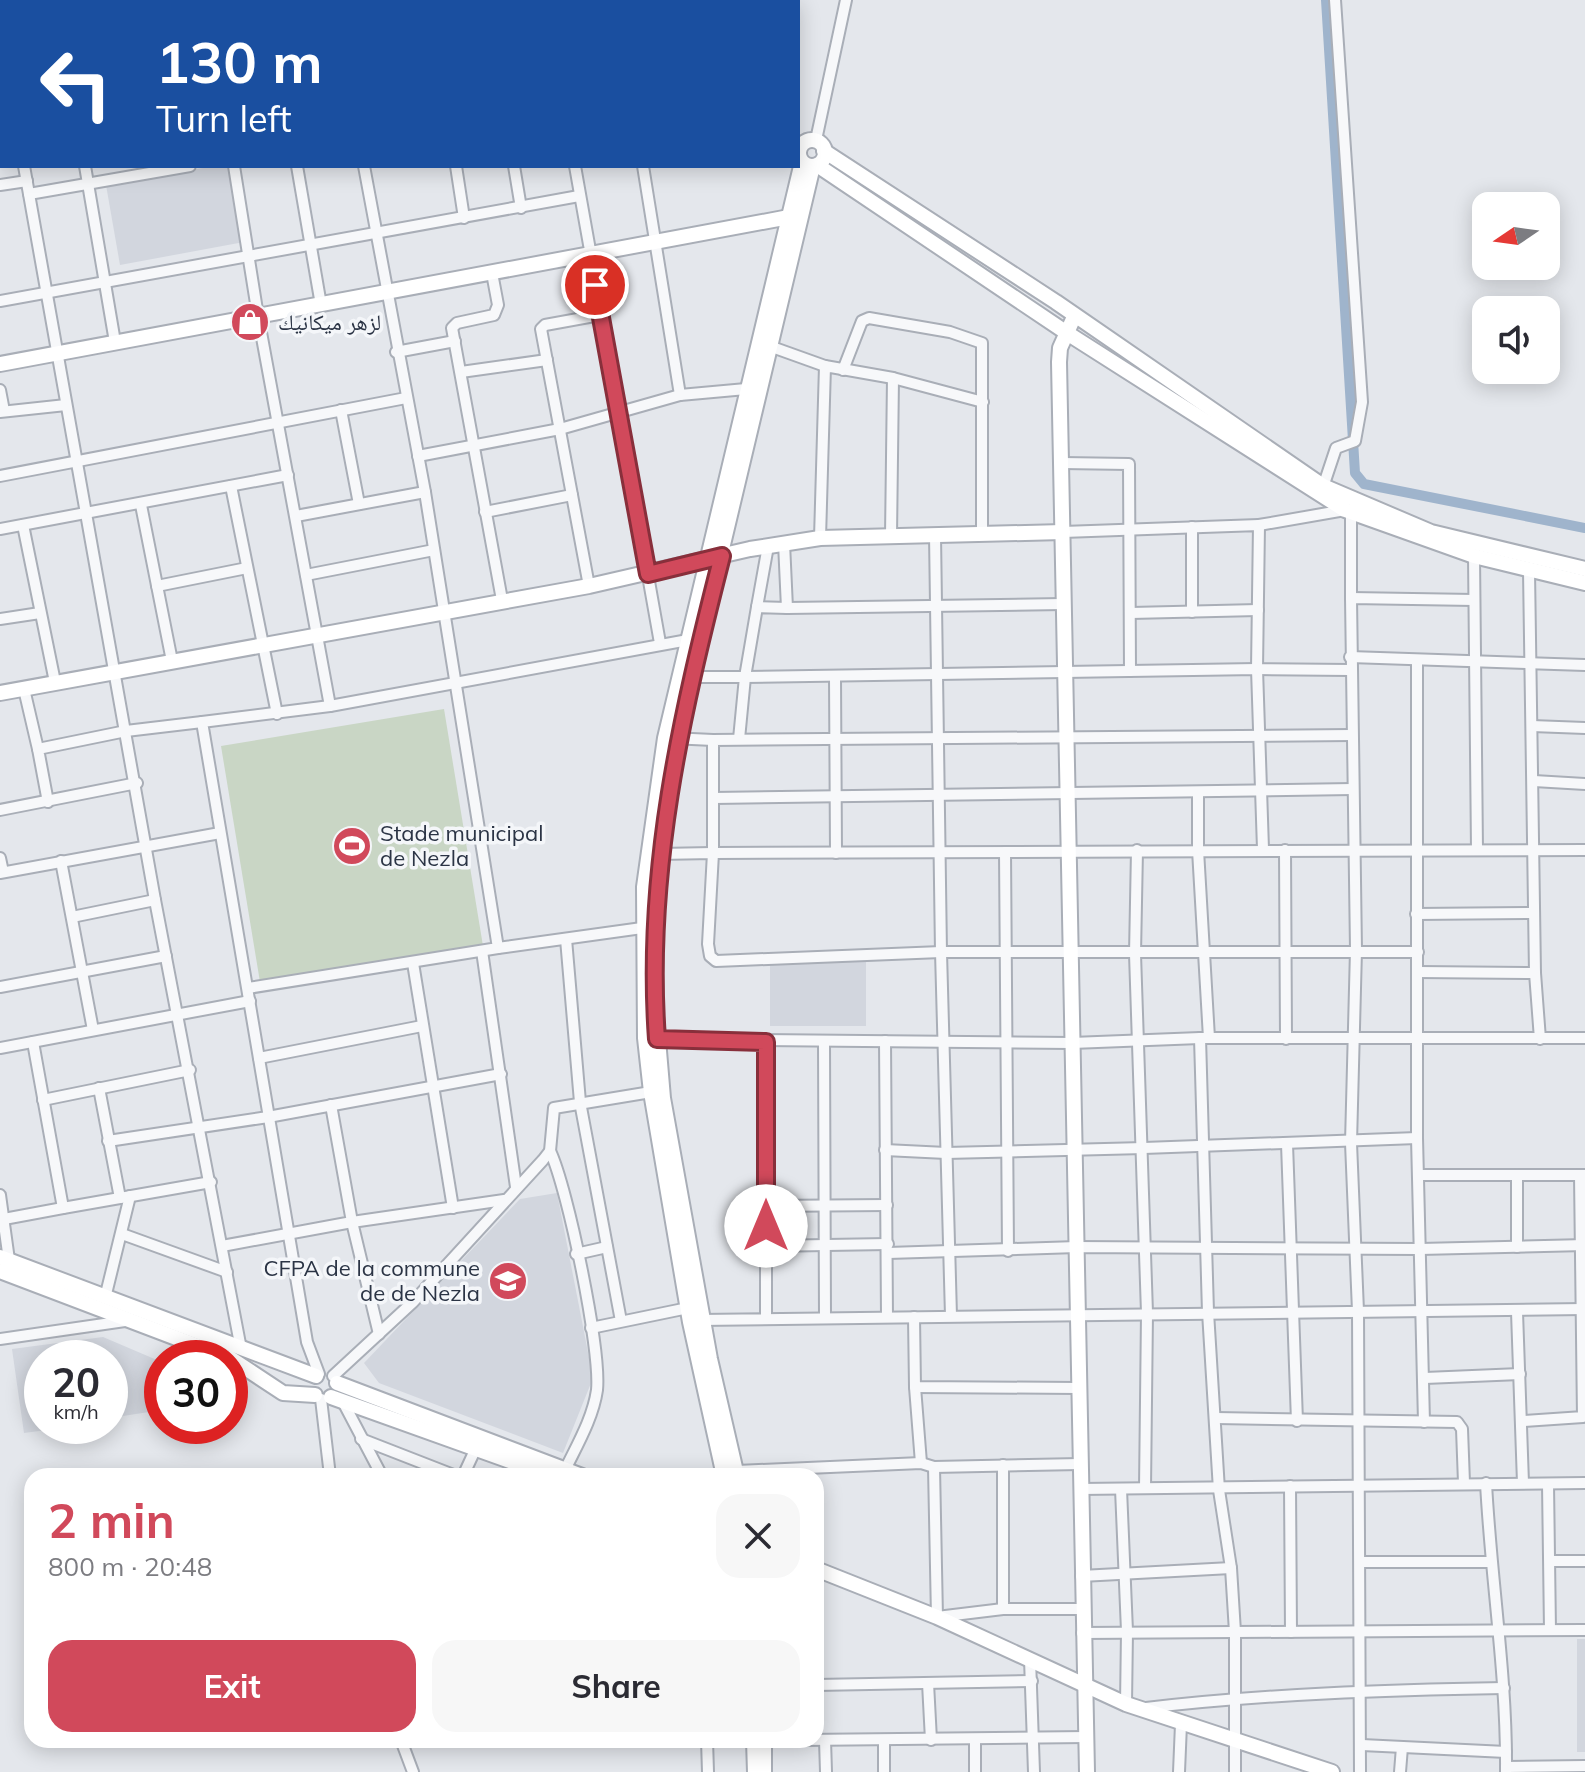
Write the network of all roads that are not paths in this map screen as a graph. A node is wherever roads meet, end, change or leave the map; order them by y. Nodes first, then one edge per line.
1 (846, 0) edge
2 (1335, 0) edge
3 (809, 152) edge
4 (24, 168) edge
5 (85, 168) edge
6 (166, 168) edge
7 (234, 168) edge
8 (297, 168) edge
9 (364, 168) edge
10 (456, 168) edge
11 (514, 168) edge
12 (575, 168) edge
13 (643, 168) edge
14 (141, 170) edge
15 (27, 181) junction
16 (88, 183) junction
17 (0, 185) edge
18 (29, 194) junction
19 (579, 196) junction
20 (521, 208) junction
21 (789, 217) junction
22 (464, 218) junction
23 (376, 234) junction
24 (656, 243) junction
25 (310, 246) junction
26 (590, 255) junction
27 (249, 256) junction
28 (492, 273) junction
29 (105, 281) junction
30 (48, 292) junction
31 (387, 294) junction
32 (0, 301) edge
33 (1056, 302) junction
34 (321, 305) junction
35 (600, 315) junction
36 (258, 316) junction
37 (1074, 317) junction
38 (1050, 321) junction
39 (1067, 333) junction
40 (455, 341) junction
41 (115, 342) junction
42 (772, 347) junction
43 (1060, 348) junction
44 (396, 352) junction
45 (57, 353) junction
46 (547, 360) junction
47 (0, 364) edge
48 (825, 366) junction
49 (843, 370) junction
50 (461, 372) junction
51 (893, 378) junction
52 (746, 389) junction
53 (0, 390) edge
54 (680, 395) junction
55 (406, 398) junction
56 (983, 402) junction
57 (66, 405) junction
58 (341, 410) junction
59 (2, 412) edge
60 (619, 413) junction
61 (278, 423) junction
62 (560, 429) junction
63 (473, 446) junction
64 (418, 456) junction
65 (77, 461) junction
66 (1062, 463) junction
67 (0, 475) edge
68 (288, 475) junction
69 (231, 486) junction
70 (1322, 490) junction
71 (425, 492) junction
72 (572, 495) junction
73 (359, 504) junction
74 (141, 505) junction
75 (1348, 511) junction
76 (485, 512) junction
77 (88, 515) junction
78 (296, 516) junction
79 (23, 525) junction
80 (1259, 525) junction
81 (1192, 527) junction
82 (0, 529) edge
83 (1129, 529) junction
84 (1063, 532) junction
85 (935, 535) junction
86 (982, 535) junction
87 (891, 536) junction
88 (820, 538) junction
89 (784, 543) junction
90 (768, 546) junction
91 (434, 550) junction
92 (1474, 556) junction
93 (715, 558) junction
94 (247, 568) junction
95 (1585, 569) edge
96 (1529, 571) junction
97 (648, 574) junction
98 (306, 575) junction
99 (1585, 583) edge
100 (157, 586) junction
101 (589, 586) junction
102 (1351, 598) junction
103 (502, 600) junction
104 (1474, 600) junction
105 (936, 604) junction
106 (1063, 604) junction
107 (757, 607) junction
108 (787, 608) junction
109 (443, 610) junction
110 (1258, 610) junction
111 (1192, 612) junction
112 (40, 613) junction
113 (1131, 613) junction
114 (0, 619) edge
115 (319, 634) junction
116 (688, 640) junction
117 (660, 643) junction
118 (260, 644) junction
119 (1350, 657) junction
120 (1417, 660) junction
121 (172, 661) junction
122 (1473, 664) junction
123 (1530, 664) junction
124 (1585, 665) edge
125 (1257, 669) junction
126 (1350, 670) junction
127 (115, 671) junction
128 (1130, 671) junction
129 (1064, 673) junction
130 (939, 675) junction
131 (692, 677) junction
132 (745, 677) junction
133 (835, 677) junction
134 (55, 682) junction
135 (457, 683) junction
136 (24, 689) junction
137 (0, 693) edge
138 (330, 706) junction
139 (277, 714) junction
140 (202, 722) junction
141 (1532, 726) junction
142 (1585, 728) edge
143 (126, 731) junction
144 (1259, 733) junction
145 (1352, 735) junction
146 (1067, 736) junction
147 (937, 737) junction
148 (671, 738) junction
149 (838, 738) junction
150 (739, 739) junction
151 (713, 740) junction
152 (38, 749) junction
153 (1534, 781) junction
154 (137, 783) junction
155 (1585, 784) edge
156 (1353, 789) junction
157 (1263, 790) junction
158 (1198, 792) junction
159 (1069, 793) junction
160 (938, 794) junction
161 (836, 795) junction
162 (714, 798) junction
163 (48, 802) junction
164 (0, 810) edge
165 (220, 833) junction
166 (147, 846) junction
167 (1263, 849) junction
168 (1417, 849) junction
169 (1534, 849) junction
170 (1137, 850) junction
171 (1198, 850) junction
172 (1285, 850) junction
173 (1477, 850) junction
174 (1585, 850) edge
175 (1069, 851) junction
176 (1356, 851) junction
177 (1005, 852) junction
178 (713, 853) junction
179 (836, 853) junction
180 (659, 854) junction
181 (940, 854) junction
182 (0, 858) edge
183 (61, 861) junction
184 (2, 872) edge
185 (155, 900) junction
186 (1534, 913) junction
187 (1416, 914) junction
188 (72, 917) junction
189 (642, 928) junction
190 (566, 939) junction
191 (498, 948) junction
192 (1356, 950) junction
193 (482, 951) junction
194 (1284, 951) junction
195 (941, 952) junction
196 (1004, 952) junction
197 (1418, 952) junction
198 (1070, 953) junction
199 (1205, 953) junction
200 (1135, 954) junction
201 (166, 956) junction
202 (413, 963) junction
203 (82, 972) junction
204 (1418, 972) junction
205 (1535, 973) junction
206 (0, 987) edge
207 (248, 988) junction
208 (250, 1001) junction
209 (178, 1013) junction
210 (422, 1026) junction
211 (93, 1030) junction
212 (1355, 1037) junction
213 (651, 1038) junction
214 (1204, 1038) junction
215 (1418, 1038) junction
216 (1585, 1038) edge
217 (1286, 1039) junction
218 (1540, 1039) junction
219 (1138, 1040) junction
220 (885, 1041) junction
221 (33, 1042) junction
222 (766, 1042) junction
223 (824, 1042) junction
224 (943, 1043) junction
225 (1004, 1043) junction
226 (1072, 1043) junction
227 (0, 1048) edge
228 (259, 1058) junction
229 (190, 1070) junction
230 (501, 1074) junction
231 (433, 1086) junction
232 (99, 1088) junction
233 (651, 1092) junction
234 (43, 1100) junction
235 (580, 1102) junction
236 (331, 1105) junction
237 (268, 1117) junction
238 (200, 1126) junction
239 (1417, 1138) junction
240 (108, 1141) junction
241 (1351, 1143) junction
242 (1287, 1144) junction
243 (1204, 1147) junction
244 (1144, 1148) junction
245 (1075, 1149) junction
246 (885, 1150) junction
247 (1007, 1150) junction
248 (550, 1151) junction
249 (946, 1153) junction
250 (1420, 1175) junction
251 (1517, 1175) junction
252 (1582, 1175) edge
253 (211, 1182) junction
254 (516, 1187) junction
255 (0, 1195) edge
256 (125, 1197) junction
257 (504, 1200) junction
258 (887, 1205) junction
259 (766, 1206) junction
260 (824, 1206) junction
261 (63, 1208) junction
262 (453, 1208) junction
263 (4, 1219) junction
264 (352, 1222) junction
265 (288, 1233) junction
266 (122, 1234) junction
267 (823, 1245) junction
268 (1582, 1245) edge
269 (222, 1246) junction
270 (766, 1246) junction
271 (607, 1247) junction
272 (1077, 1247) junction
273 (1517, 1247) junction
274 (888, 1248) junction
275 (1146, 1248) junction
276 (1206, 1248) junction
277 (1288, 1248) junction
278 (1354, 1248) junction
279 (1420, 1249) junction
280 (1008, 1251) junction
281 (948, 1253) junction
282 (576, 1254) junction
283 (3, 1263) edge
284 (227, 1272) junction
285 (105, 1298) junction
286 (1583, 1309) edge
287 (1421, 1310) junction
288 (1358, 1311) junction
289 (1208, 1312) junction
290 (1292, 1312) junction
291 (1517, 1312) junction
292 (1147, 1313) junction
293 (694, 1316) junction
294 (951, 1316) junction
295 (1078, 1316) junction
296 (887, 1317) junction
297 (914, 1317) junction
298 (766, 1318) junction
299 (825, 1318) junction
300 (131, 1320) junction
301 (621, 1321) junction
302 (591, 1328) junction
303 (379, 1334) junction
304 (0, 1339) edge
305 (189, 1340) edge
306 (199, 1340) edge
307 (232, 1340) edge
308 (248, 1359) edge
309 (248, 1366) edge
310 (1520, 1374) junction
311 (326, 1377) junction
312 (1425, 1378) junction
313 (915, 1387) junction
314 (1078, 1388) junction
315 (327, 1398) junction
316 (1584, 1417) edge
317 (1216, 1418) junction
318 (1297, 1421) junction
319 (1524, 1421) junction
320 (1424, 1422) junction
321 (1359, 1423) junction
322 (361, 1439) junction
323 (476, 1448) junction
324 (921, 1463) junction
325 (1080, 1464) junction
326 (1003, 1465) junction
327 (934, 1467) junction
328 (330, 1468) edge
329 (377, 1468) edge
330 (435, 1468) edge
331 (467, 1468) edge
332 (542, 1468) edge
333 (547, 1468) edge
334 (562, 1468) edge
335 (732, 1468) edge
336 (824, 1469) edge
337 (1464, 1483) junction
338 (1486, 1483) junction
339 (1523, 1483) junction
340 (1585, 1483) edge
341 (1548, 1484) junction
342 (1359, 1485) junction
343 (1290, 1486) junction
344 (1145, 1488) junction
345 (1080, 1489) junction
346 (1121, 1489) junction
347 (1219, 1490) junction
348 (1550, 1561) junction
349 (1585, 1561) edge
350 (1361, 1562) junction
351 (1490, 1562) junction
352 (1231, 1568) junction
353 (824, 1571) edge
354 (1125, 1573) junction
355 (1081, 1576) junction
356 (1003, 1609) junction
357 (1081, 1609) junction
358 (937, 1617) junction
359 (1361, 1629) junction
360 (1496, 1630) junction
361 (1550, 1630) junction
362 (1585, 1630) edge
363 (1127, 1631) junction
364 (1235, 1632) junction
365 (1291, 1632) junction
366 (1082, 1633) junction
367 (1030, 1659) junction
368 (1032, 1681) junction
369 (928, 1683) junction
370 (824, 1685) edge
371 (1085, 1687) junction
372 (1504, 1688) junction
373 (1361, 1690) junction
374 (1235, 1698) junction
375 (1133, 1706) junction
376 (1181, 1724) junction
377 (1087, 1737) junction
378 (1033, 1739) junction
379 (1235, 1739) junction
380 (825, 1740) joint
381 (884, 1740) junction
382 (931, 1740) junction
383 (975, 1740) junction
384 (1362, 1745) junction
385 (1402, 1747) junction
386 (404, 1748) edge
387 (707, 1748) edge
388 (754, 1748) edge
389 (764, 1748) edge
390 (1506, 1752) junction
391 (1295, 1765) edge
392 (1585, 1766) edge
393 (1506, 1769) edge
394 (413, 1772) edge
395 (708, 1772) edge
396 (755, 1772) edge
397 (764, 1772) edge
398 (826, 1772) edge
399 (884, 1772) edge
400 (975, 1772) edge
401 (1034, 1772) edge
402 (1087, 1772) edge
403 (1179, 1772) edge
404 (1235, 1772) edge
405 (1332, 1772) edge
406 (1360, 1772) edge
407 (1400, 1772) edge

1 - 3 street
2 - 70 street
3 - 21 street
3 - 33 street
3 - 38 street
3 - 42 street
4 - 15 street
5 - 16 street
6 - 14 street
7 - 27 street
8 - 25 street
9 - 23 street
10 - 22 street
11 - 20 street
12 - 19 street
13 - 24 street
14 - 16 street
15 - 17 street
15 - 18 street
16 - 18 street
16 - 29 street
18 - 30 street
19 - 20 street
19 - 26 street
20 - 22 street
21 - 24 street
21 - 52 street
22 - 23 street
23 - 25 street
23 - 31 street
24 - 26 street
24 - 54 street
25 - 27 street
25 - 34 street
26 - 28 street
26 - 35 street
27 - 29 street
27 - 36 street
28 - 31 street
28 - 40 street
29 - 30 street
29 - 41 street
30 - 32 street
30 - 45 street
31 - 34 street
31 - 44 street
33 - 37 street
33 - 38 street
34 - 36 street
35 - 46 street
35 - 60 street
36 - 41 street
36 - 61 street
37 - 39 street
37 - 70 street
38 - 39 street
38 - 43 street
39 - 43 street
39 - 70 street
40 - 44 street
40 - 50 street
41 - 45 street
42 - 48 street
42 - 93 street
43 - 66 street
44 - 55 street
45 - 47 street
45 - 57 street
46 - 50 street
46 - 62 street
48 - 49 street
48 - 88 street
49 - 51 street
49 - 56 street
50 - 63 street
51 - 56 street
51 - 87 street
52 - 54 street
52 - 93 street
53 - 59 street
54 - 60 street
55 - 58 street
55 - 64 street
56 - 86 street
57 - 59 street
57 - 65 street
58 - 61 street
58 - 73 street
60 - 62 street
60 - 97 street
61 - 65 street
61 - 68 street
62 - 63 street
62 - 72 street
63 - 64 street
63 - 76 street
64 - 71 street
65 - 67 street
65 - 77 street
66 - 83 street
66 - 84 street
68 - 69 street
68 - 78 street
69 - 74 street
69 - 94 street
70 - 75 street
70 - 95 street
71 - 73 street
71 - 91 street
72 - 76 street
72 - 101 street
73 - 78 street
74 - 77 street
74 - 100 street
75 - 80 street
75 - 92 street
75 - 102 street
76 - 103 street
77 - 79 street
77 - 127 street
78 - 98 street
79 - 82 street
79 - 112 street
80 - 81 street
80 - 110 street
81 - 83 street
81 - 111 street
83 - 84 street
83 - 113 street
84 - 86 street
84 - 106 street
85 - 86 street
85 - 87 street
85 - 105 street
87 - 88 street
88 - 89 street
89 - 90 street
89 - 108 street
90 - 93 street
90 - 107 street
91 - 98 street
91 - 109 street
92 - 96 street
92 - 104 street
93 - 97 street
93 - 116 street
93 - 131 street
94 - 100 street
94 - 118 street
96 - 99 street
96 - 123 street
97 - 101 street
97 - 117 street
98 - 115 street
100 - 121 street
101 - 103 street
102 - 104 street
102 - 119 street
103 - 109 street
104 - 122 street
105 - 106 street
105 - 108 street
105 - 130 street
106 - 129 street
107 - 108 street
107 - 132 street
109 - 115 street
109 - 135 street
110 - 111 street
110 - 125 street
111 - 113 street
112 - 114 street
112 - 134 street
113 - 128 street
115 - 118 street
115 - 138 street
116 - 117 street
116 - 148 street
117 - 135 street
118 - 121 street
118 - 139 street
119 - 120 street
119 - 126 street
120 - 122 street
120 - 168 street
121 - 127 street
122 - 123 street
122 - 173 street
123 - 124 street
123 - 141 street
125 - 126 street
125 - 128 street
125 - 144 street
126 - 145 street
127 - 134 street
127 - 143 street
128 - 129 street
129 - 130 street
129 - 146 street
130 - 133 street
130 - 147 street
131 - 132 street
131 - 148 street
132 - 133 street
132 - 150 street
133 - 149 street
134 - 136 street
135 - 138 street
135 - 191 street
136 - 137 street
136 - 152 street
138 - 139 street
139 - 140 street
140 - 143 street
140 - 165 street
141 - 142 street
141 - 153 street
143 - 152 street
143 - 154 street
144 - 145 street
144 - 146 street
144 - 157 street
145 - 156 street
146 - 147 street
146 - 159 street
147 - 149 street
147 - 160 street
148 - 151 street
148 - 180 street
148 - 189 street
149 - 150 street
149 - 161 street
150 - 151 street
151 - 162 street
152 - 163 street
153 - 155 street
153 - 169 street
154 - 163 street
154 - 166 street
156 - 157 street
156 - 176 street
157 - 158 street
157 - 167 street
158 - 159 street
158 - 171 street
159 - 160 street
159 - 175 street
160 - 161 street
160 - 181 street
161 - 162 street
161 - 179 street
162 - 178 street
163 - 164 street
165 - 166 street
165 - 207 street
166 - 183 street
166 - 185 street
167 - 171 street
167 - 172 street
168 - 173 street
168 - 176 street
168 - 187 street
169 - 173 street
169 - 174 street
169 - 186 street
170 - 171 street
170 - 175 street
170 - 200 street
171 - 199 street
172 - 176 street
172 - 194 street
175 - 177 street
175 - 198 street
176 - 192 street
177 - 181 street
177 - 196 street
178 - 179 street
178 - 180 street
178 - 195 street
179 - 181 street
180 - 213 street
181 - 195 street
182 - 184 street
183 - 184 street
183 - 188 street
185 - 188 street
185 - 201 street
186 - 187 street
186 - 205 street
187 - 197 street
188 - 203 street
189 - 190 street
189 - 213 street
190 - 191 street
190 - 235 street
191 - 193 street
192 - 194 street
192 - 197 street
192 - 212 street
193 - 202 street
193 - 230 street
194 - 199 street
194 - 217 street
195 - 196 street
195 - 224 street
196 - 198 street
196 - 225 street
197 - 204 street
198 - 200 street
198 - 226 street
199 - 200 street
199 - 214 street
200 - 219 street
201 - 203 street
201 - 209 street
202 - 207 street
202 - 210 street
203 - 206 street
203 - 211 street
204 - 205 street
204 - 215 street
205 - 218 street
207 - 208 street
208 - 209 street
208 - 228 street
209 - 211 street
209 - 229 street
210 - 228 street
210 - 231 street
211 - 221 street
212 - 215 street
212 - 217 street
212 - 241 street
213 - 222 street
213 - 233 street
213 - 293 street
214 - 217 street
214 - 219 street
214 - 243 street
215 - 218 street
215 - 239 street
216 - 218 street
219 - 226 street
219 - 244 street
220 - 223 street
220 - 224 street
220 - 246 street
221 - 227 street
221 - 234 street
222 - 223 street
222 - 259 street
223 - 260 street
224 - 225 street
224 - 249 street
225 - 226 street
225 - 247 street
226 - 245 street
228 - 237 street
229 - 232 street
229 - 238 street
230 - 231 street
230 - 254 street
231 - 236 street
231 - 262 street
232 - 234 street
232 - 240 street
233 - 235 street
233 - 293 street
234 - 261 street
235 - 248 street
235 - 271 street
236 - 237 street
236 - 264 street
237 - 238 street
237 - 265 street
238 - 240 street
238 - 253 street
239 - 241 street
239 - 250 street
240 - 256 street
241 - 242 street
241 - 278 street
242 - 243 street
242 - 277 street
243 - 244 street
243 - 276 street
244 - 245 street
244 - 275 street
245 - 247 street
245 - 272 street
246 - 249 street
246 - 258 street
247 - 249 street
247 - 280 street
248 - 254 street
248 - 282 street
249 - 281 street
250 - 251 street
250 - 279 street
251 - 252 street
251 - 273 street
252 - 268 street
253 - 256 street
253 - 269 street
254 - 257 street
255 - 263 street
256 - 261 street
256 - 266 street
257 - 262 street
257 - 303 street
258 - 260 street
258 - 274 street
259 - 260 street
259 - 270 street
260 - 267 street
261 - 263 street
262 - 264 street
263 - 283 street
264 - 265 street
264 - 303 street
265 - 269 street
265 - 311 street
266 - 284 street
266 - 285 street
267 - 270 street
267 - 274 street
267 - 299 street
268 - 273 street
268 - 286 street
269 - 284 street
270 - 298 street
271 - 282 street
271 - 301 street
272 - 275 street
272 - 280 street
272 - 295 street
273 - 279 street
274 - 281 street
274 - 296 street
275 - 276 street
275 - 292 street
276 - 277 street
276 - 289 street
277 - 278 street
277 - 290 street
278 - 279 street
278 - 288 street
279 - 287 street
280 - 281 street
281 - 294 street
282 - 302 street
283 - 285 street
283 - 300 street
284 - 307 street
285 - 306 street
286 - 291 street
286 - 316 street
287 - 288 street
287 - 291 street
287 - 312 street
288 - 290 street
288 - 321 street
289 - 290 street
289 - 292 street
289 - 317 street
290 - 318 street
291 - 310 street
292 - 295 street
292 - 344 street
293 - 298 street
293 - 301 street
293 - 335 street
294 - 295 street
294 - 297 street
295 - 314 street
296 - 297 street
296 - 299 street
297 - 313 street
298 - 299 street
300 - 304 street
300 - 305 street
301 - 302 street
302 - 334 street
303 - 311 street
308 - 311 street
309 - 315 street
310 - 312 street
310 - 319 street
311 - 315 street
311 - 315 street
311 - 333 street
312 - 320 street
313 - 314 street
313 - 324 street
314 - 325 street
315 - 322 street
315 - 323 street
315 - 328 street
316 - 319 street
317 - 318 street
317 - 347 street
318 - 321 street
319 - 339 street
320 - 321 street
320 - 337 street
321 - 342 street
322 - 329 street
322 - 330 street
323 - 331 street
323 - 332 street
324 - 327 street
324 - 336 street
325 - 326 street
325 - 345 street
326 - 327 street
326 - 356 street
327 - 358 street
337 - 338 street
337 - 342 street
338 - 339 street
338 - 351 street
339 - 341 street
340 - 341 street
341 - 348 street
342 - 343 street
342 - 350 street
343 - 347 street
343 - 365 street
344 - 346 street
344 - 347 street
345 - 346 street
345 - 355 street
346 - 354 street
347 - 352 street
348 - 349 street
348 - 361 street
350 - 351 street
350 - 359 street
351 - 360 street
352 - 354 street
352 - 364 street
353 - 358 street
354 - 355 street
354 - 363 street
355 - 357 street
356 - 357 street
356 - 358 street
357 - 366 street
358 - 367 street
359 - 360 street
359 - 365 street
359 - 373 street
360 - 361 street
360 - 372 street
361 - 362 street
363 - 364 street
363 - 366 street
363 - 375 street
364 - 365 street
364 - 374 street
366 - 371 street
367 - 368 street
367 - 371 street
368 - 369 street
368 - 378 street
369 - 370 street
369 - 382 street
371 - 375 street
371 - 377 street
372 - 373 street
372 - 390 street
373 - 374 street
373 - 384 street
374 - 375 street
374 - 379 street
375 - 376 street
376 - 379 street
376 - 403 street
377 - 378 street
377 - 402 street
378 - 383 street
378 - 401 street
379 - 391 street
379 - 404 street
380 - 381 street
380 - 398 street
381 - 382 street
381 - 399 street
382 - 383 street
383 - 400 street
384 - 385 street
384 - 406 street
385 - 390 street
385 - 407 street
386 - 394 street
387 - 395 street
388 - 396 street
389 - 397 street
390 - 393 street
391 - 405 street
392 - 393 street

